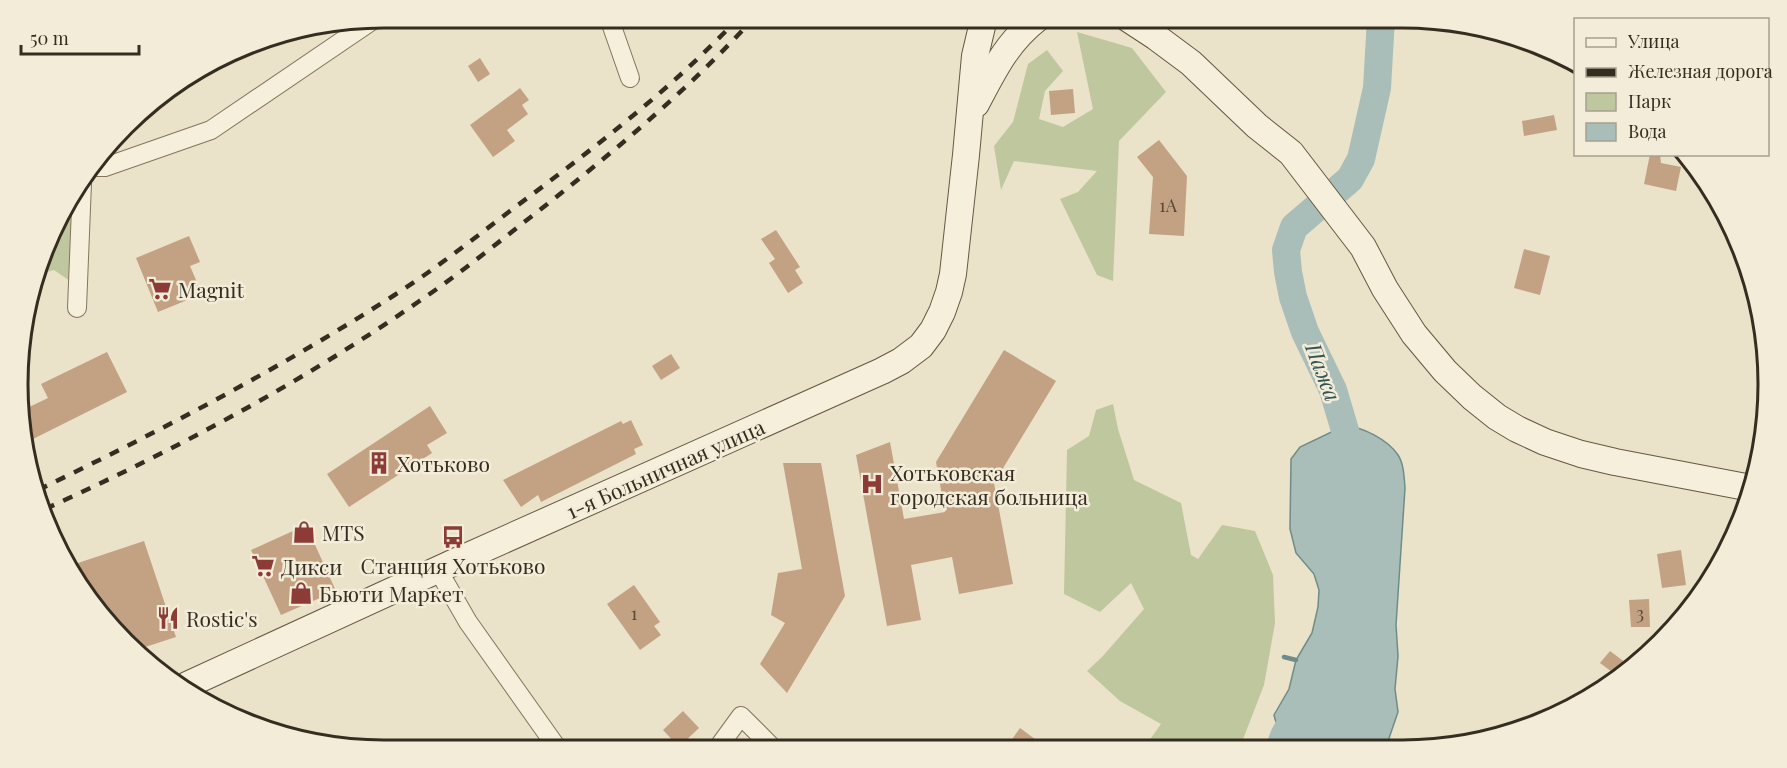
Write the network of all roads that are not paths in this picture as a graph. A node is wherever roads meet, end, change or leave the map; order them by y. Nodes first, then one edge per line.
1 (360, 29) edge
2 (613, 29) edge
3 (981, 29) edge
4 (1025, 29) edge
5 (1144, 29) edge
6 (1168, 29) edge
7 (1191, 63) junction
8 (630, 78) dead end
9 (971, 115) junction
10 (103, 167) edge
11 (81, 197) edge
12 (77, 308) dead end
13 (1743, 486) edge
14 (438, 570) junction
15 (191, 683) edge
16 (551, 740) edge
17 (724, 740) edge
18 (765, 740) edge

1 - 10 street
2 - 8 street
3 - 9 main road, 1-я Больничная улица
4 - 9 main road
5 - 7 main road
6 - 7 main road
7 - 13 main road
9 - 14 main road, 1-я Больничная улица
11 - 12 street
14 - 15 main road, 1-я Больничная улица
14 - 16 street
17 - 18 street

